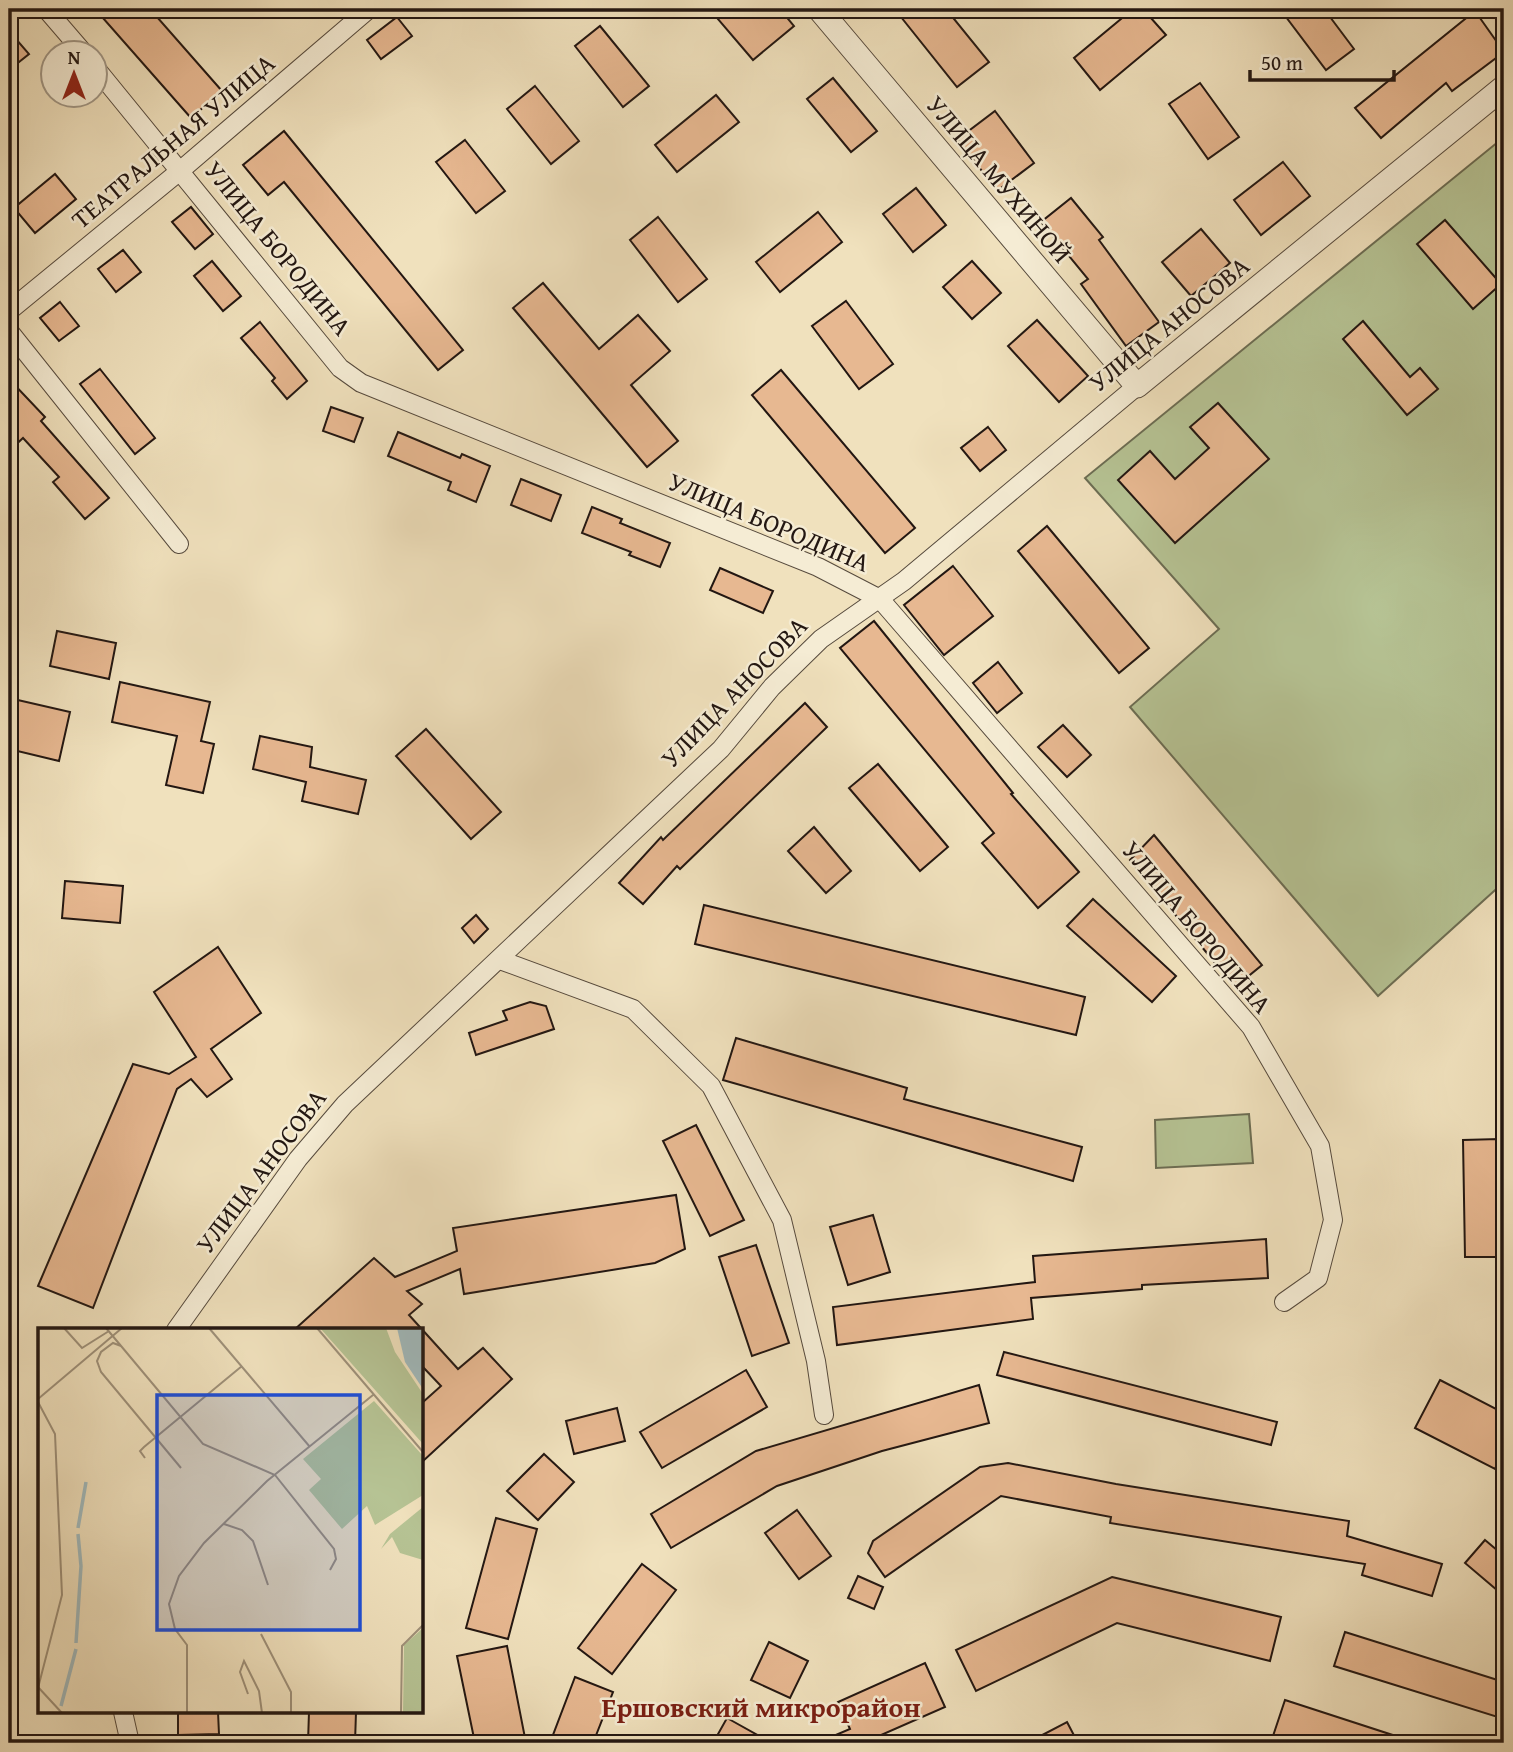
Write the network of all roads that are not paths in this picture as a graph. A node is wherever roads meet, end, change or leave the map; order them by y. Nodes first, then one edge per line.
1 (46, 9) edge
2 (369, 9) edge
3 (819, 9) edge
4 (71, 38) edge
5 (108, 83) edge
6 (1504, 88) edge
7 (181, 170) junction
8 (9, 312) edge
9 (9, 331) edge
10 (1137, 386) junction
11 (179, 544) dead end
12 (880, 599) junction
13 (500, 960) junction
14 (1284, 1302) dead end
15 (177, 1328) edge
16 (824, 1415) dead end
17 (124, 1714) edge
18 (131, 1743) edge

1 - 4 street
2 - 7 street, ТЕАТРАЛЬНАЯ УЛИЦА
3 - 10 street, УЛИЦА МУХИНОЙ
5 - 7 street, УЛИЦА БОРОДИНА
6 - 10 street, УЛИЦА АНОСОВА
7 - 8 street, ТЕАТРАЛЬНАЯ УЛИЦА
7 - 12 street, УЛИЦА БОРОДИНА
9 - 11 street
10 - 12 street, УЛИЦА АНОСОВА
12 - 13 street, УЛИЦА АНОСОВА
12 - 14 street, УЛИЦА БОРОДИНА
13 - 15 street, УЛИЦА АНОСОВА
13 - 16 street
17 - 18 street

